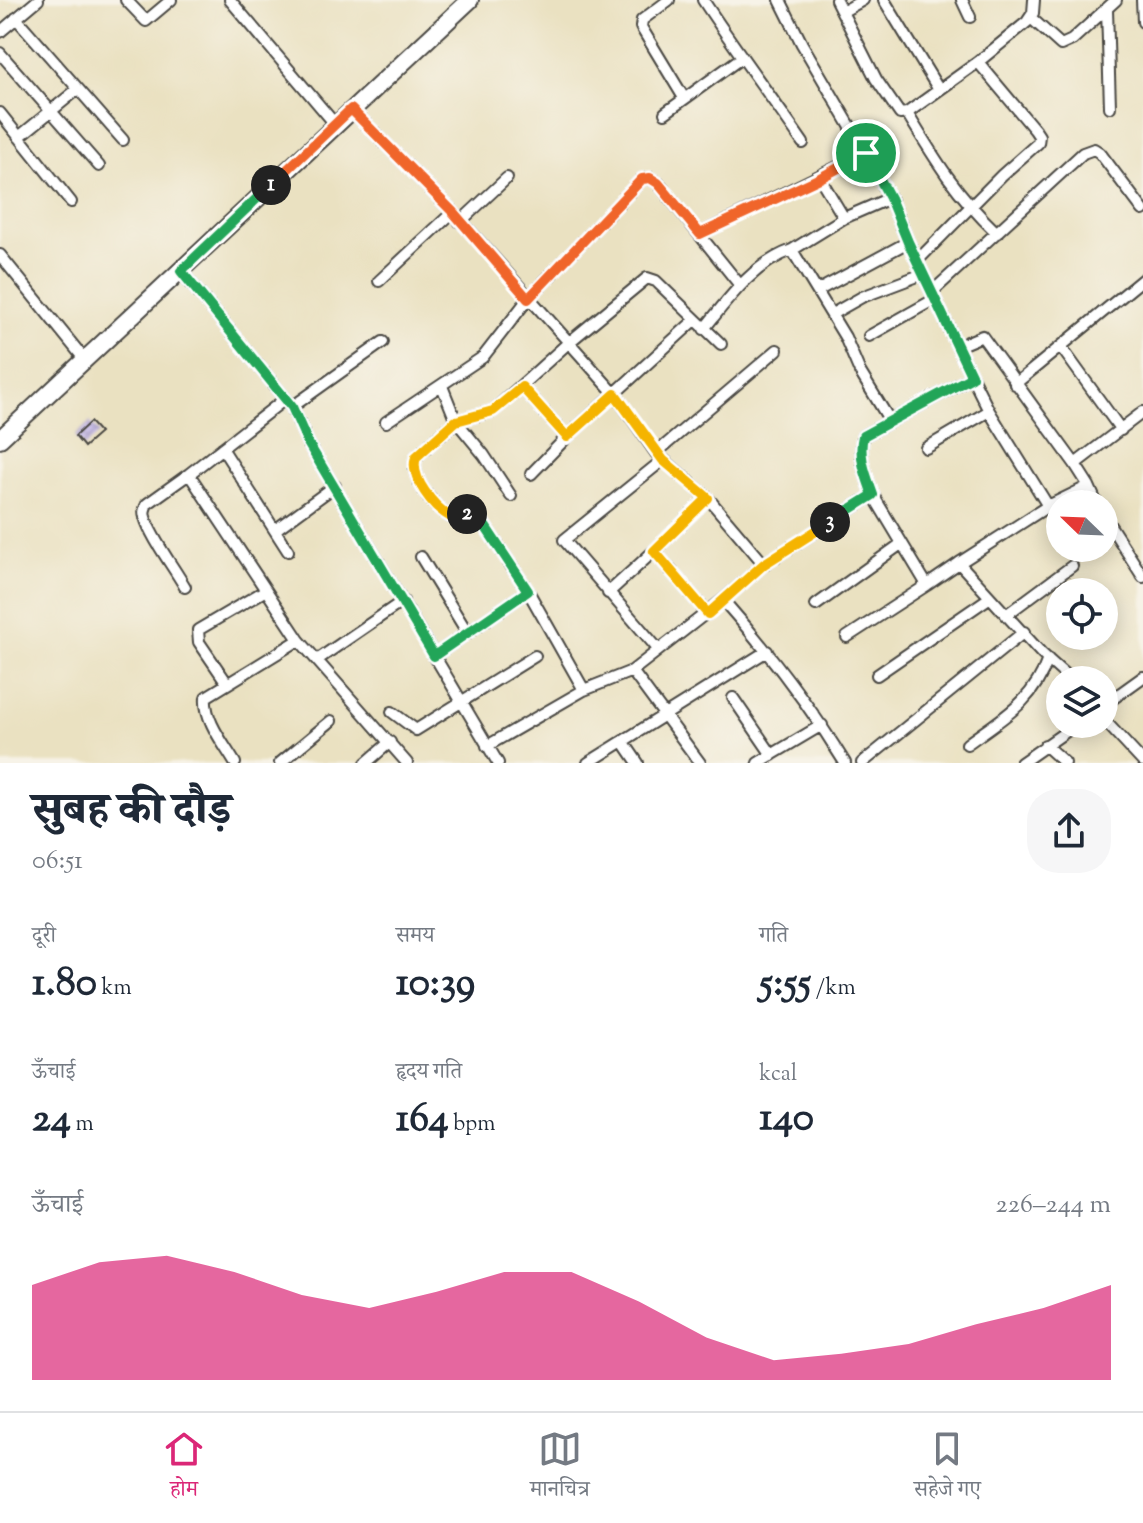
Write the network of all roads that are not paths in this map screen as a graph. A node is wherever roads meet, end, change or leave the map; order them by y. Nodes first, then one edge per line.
1 (38, 0) edge
2 (126, 0) edge
3 (171, 0) edge
4 (230, 0) edge
5 (470, 0) edge
6 (669, 0) edge
7 (703, 0) edge
8 (780, 0) edge
9 (836, 0) edge
10 (863, 0) edge
11 (884, 0) edge
12 (962, 0) edge
13 (1034, 0) edge
14 (1116, 0) edge
15 (1142, 0) edge
16 (1107, 9) junction
17 (842, 12) junction
18 (970, 17) dead end
19 (16, 18) junction
20 (1031, 18) junction
21 (1143, 22) edge
22 (0, 32) edge
23 (0, 53) edge
24 (741, 58) junction
25 (978, 62) junction
26 (78, 89) junction
27 (939, 90) junction
28 (684, 98) junction
29 (1110, 107) dead end
30 (351, 109) junction
31 (51, 111) junction
32 (0, 113) edge
33 (665, 113) dead end
34 (907, 113) junction
35 (335, 124) junction
36 (19, 137) junction
37 (123, 140) dead end
38 (803, 143) dead end
39 (866, 153) junction
40 (99, 166) dead end
41 (507, 178) dead end
42 (820, 178) junction
43 (890, 198) junction
44 (71, 202) dead end
45 (969, 207) junction
46 (1143, 210) edge
47 (453, 212) junction
48 (844, 218) junction
49 (460, 222) junction
50 (997, 233) junction
51 (700, 234) junction
52 (908, 242) junction
53 (792, 250) junction
54 (0, 255) edge
55 (917, 261) junction
56 (181, 271) junction
57 (923, 274) junction
58 (1143, 279) edge
59 (379, 281) dead end
60 (739, 284) junction
61 (817, 291) junction
62 (934, 296) junction
63 (528, 299) junction
64 (832, 314) junction
65 (695, 320) junction
66 (704, 329) junction
67 (869, 336) dead end
68 (383, 342) dead end
69 (567, 344) junction
70 (721, 344) dead end
71 (958, 346) junction
72 (1061, 347) junction
73 (777, 350) dead end
74 (85, 360) junction
75 (972, 377) junction
76 (1015, 384) junction
77 (442, 386) junction
78 (522, 387) junction
79 (615, 394) junction
80 (288, 403) junction
81 (989, 411) junction
82 (1143, 412) edge
83 (456, 421) junction
84 (890, 421) junction
85 (386, 422) dead end
86 (1121, 430) junction
87 (567, 437) junction
88 (0, 439) edge
89 (222, 448) junction
90 (926, 448) dead end
91 (660, 456) junction
92 (1075, 464) junction
93 (189, 474) junction
94 (531, 474) dead end
95 (335, 486) junction
96 (1089, 486) junction
97 (1081, 490) edge
98 (1091, 490) edge
99 (873, 495) junction
100 (511, 496) dead end
101 (708, 498) junction
102 (1046, 503) edge
103 (1046, 507) edge
104 (275, 530) junction
105 (1118, 538) edge
106 (901, 544) junction
107 (288, 551) dead end
108 (654, 551) junction
109 (421, 557) dead end
110 (959, 563) junction
111 (764, 564) junction
112 (1072, 566) dead end
113 (1143, 577) edge
114 (927, 585) junction
115 (185, 587) dead end
116 (266, 590) junction
117 (528, 591) junction
118 (608, 593) junction
119 (989, 598) junction
120 (723, 600) junction
121 (403, 601) junction
122 (816, 605) dead end
123 (708, 614) junction
124 (1006, 615) junction
125 (467, 632) junction
126 (1024, 632) junction
127 (847, 637) dead end
128 (299, 640) junction
129 (658, 649) junction
130 (767, 651) junction
131 (434, 656) junction
132 (535, 656) dead end
133 (1048, 659) junction
134 (317, 660) junction
135 (1056, 666) edge
136 (632, 671) junction
137 (877, 675) dead end
138 (1143, 677) edge
139 (227, 683) junction
140 (584, 690) junction
141 (1118, 695) edge
142 (733, 698) dead end
143 (460, 701) junction
144 (392, 712) dead end
145 (666, 716) junction
146 (331, 721) dead end
147 (822, 725) junction
148 (1118, 735) edge
149 (1056, 738) edge
150 (623, 741) junction
151 (390, 742) junction
152 (967, 744) dead end
153 (1045, 745) junction
154 (487, 746) junction
155 (772, 755) junction
156 (1143, 762) edge
157 (235, 763) edge
158 (280, 763) edge
159 (366, 763) edge
160 (407, 763) edge
161 (498, 763) edge
162 (588, 763) edge
163 (638, 763) edge
164 (700, 763) edge
165 (758, 763) edge
166 (845, 763) edge
167 (862, 763) edge
168 (1021, 763) edge
169 (1065, 763) edge

1 - 19 street
2 - 3 street
4 - 35 street
5 - 30 main road
6 - 28 street
7 - 24 street
8 - 39 street
9 - 17 street
10 - 17 street
11 - 27 street
12 - 18 street
13 - 20 street
14 - 16 street
15 - 21 street
16 - 20 street
16 - 29 street
17 - 34 street
19 - 22 street
19 - 26 street
20 - 25 street
23 - 31 street
24 - 28 street
24 - 38 street
25 - 27 street
25 - 45 street
26 - 31 street
26 - 37 street
27 - 34 street
28 - 33 street
30 - 35 main road
30 - 47 street
31 - 36 street
31 - 40 street
32 - 36 street
34 - 45 street
35 - 56 main road
36 - 44 street
39 - 42 street
39 - 43 street
41 - 49 street
42 - 48 street
42 - 51 street
43 - 48 street
43 - 52 street
45 - 50 street
45 - 55 street
46 - 50 street
47 - 49 street
47 - 59 street
48 - 53 street
49 - 63 street
50 - 62 street
51 - 60 street
51 - 63 street
52 - 55 street
52 - 61 street
53 - 60 street
53 - 61 street
54 - 74 street
55 - 57 street
56 - 74 main road
56 - 80 street
57 - 62 street
57 - 64 street
58 - 72 street
60 - 66 street
61 - 64 street
62 - 67 street
62 - 71 street
63 - 69 street
63 - 77 street
64 - 84 street
65 - 66 street
65 - 69 street
65 - 79 street
66 - 70 street
68 - 80 street
69 - 78 street
69 - 79 street
71 - 75 street
71 - 76 street
72 - 76 street
72 - 86 street
73 - 91 street
74 - 88 main road
75 - 81 street
75 - 84 street
76 - 92 street
77 - 83 street
77 - 85 street
78 - 83 street
78 - 87 street
79 - 87 street
79 - 91 street
80 - 89 street
80 - 95 street
81 - 90 street
81 - 102 street
82 - 86 street
83 - 100 street
83 - 117 street
84 - 99 street
86 - 92 street
87 - 94 street
89 - 93 street
89 - 104 street
91 - 101 street
91 - 118 street
92 - 96 street
93 - 115 street
93 - 116 street
95 - 104 street
95 - 121 street
96 - 97 street
96 - 98 street
99 - 106 street
99 - 111 street
101 - 108 street
101 - 111 street
103 - 110 street
104 - 107 street
105 - 113 street
106 - 114 street
106 - 122 street
108 - 118 street
108 - 123 street
109 - 125 street
110 - 114 street
110 - 119 street
111 - 120 street
112 - 124 street
114 - 127 street
116 - 128 street
116 - 139 street
117 - 125 street
117 - 140 street
118 - 129 street
119 - 124 street
119 - 137 street
120 - 123 street
120 - 130 street
121 - 131 street
121 - 134 street
123 - 129 street
124 - 126 street
125 - 131 street
126 - 133 street
126 - 167 street
128 - 134 street
128 - 139 street
129 - 136 street
130 - 145 street
130 - 147 street
131 - 143 street
132 - 143 street
133 - 135 street
133 - 152 street
134 - 151 street
136 - 140 street
136 - 145 street
138 - 141 street
139 - 157 street
140 - 154 street
142 - 155 street
143 - 144 street
143 - 154 street
145 - 150 street
145 - 164 street
146 - 158 street
147 - 155 street
147 - 166 street
148 - 156 street
149 - 153 street
150 - 162 street
150 - 163 street
151 - 159 street
151 - 160 street
153 - 168 street
153 - 169 street
154 - 161 street
155 - 165 street

